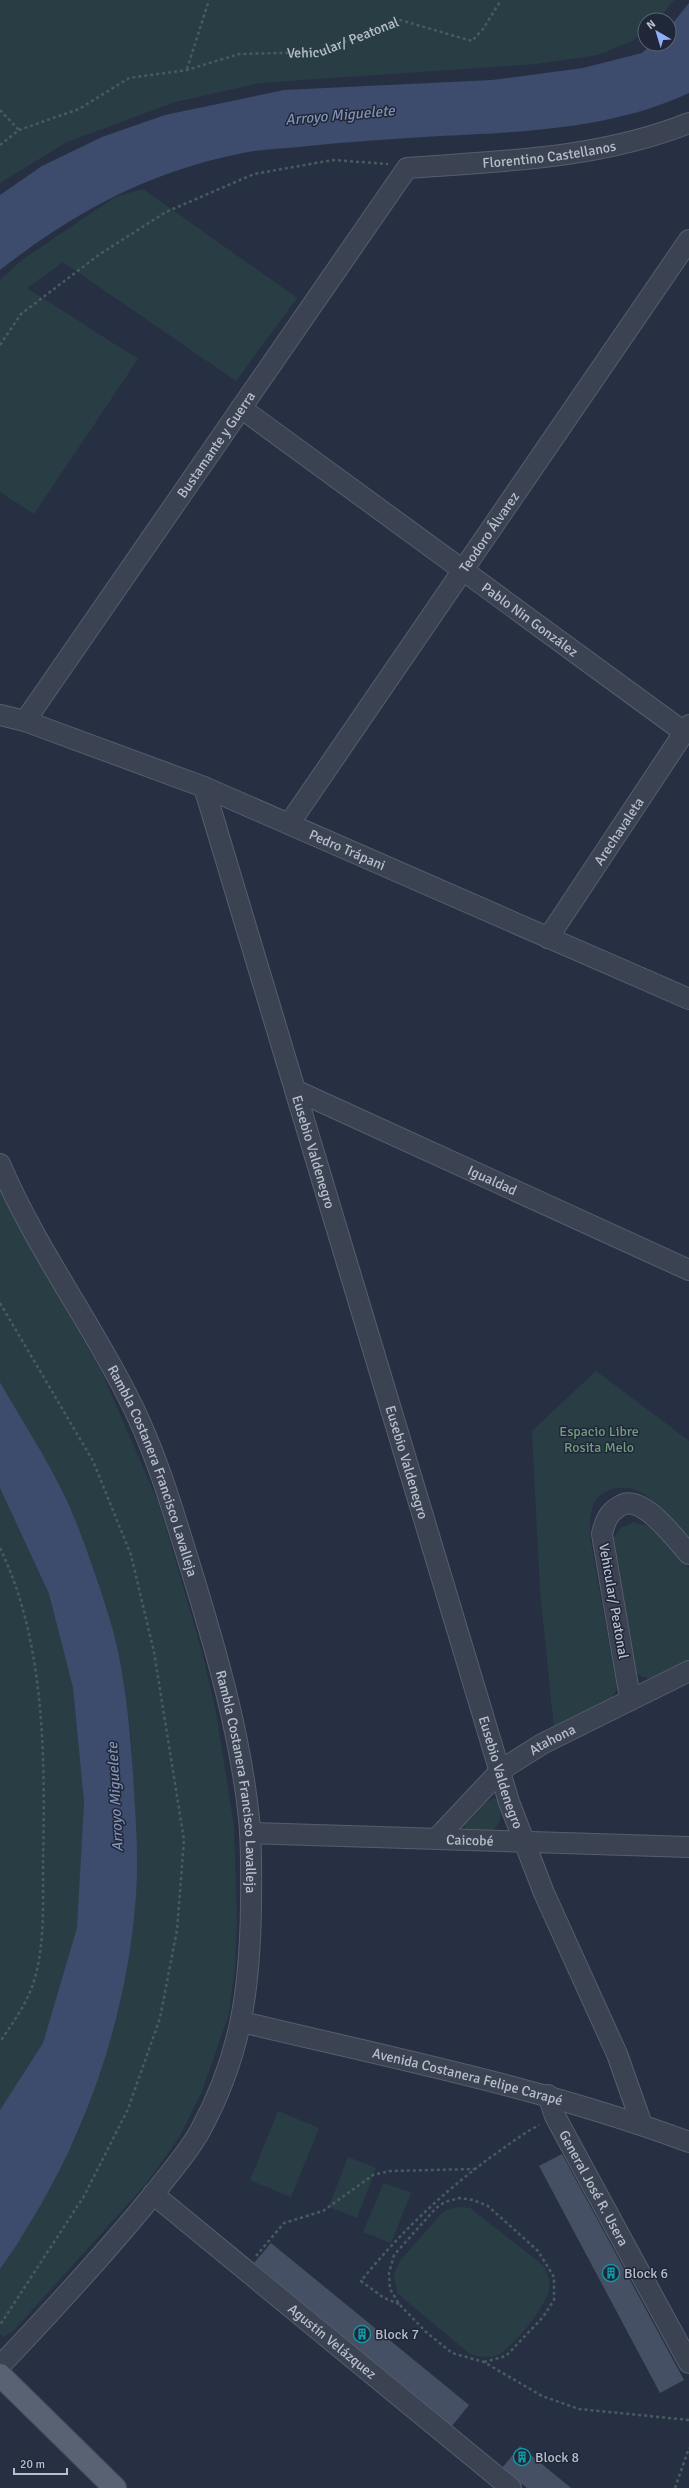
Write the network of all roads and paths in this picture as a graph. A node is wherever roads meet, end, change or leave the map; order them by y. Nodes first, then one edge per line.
1 (209, 0) edge
2 (501, 0) edge
3 (187, 70) junction
4 (0, 110) edge
5 (689, 123) edge
6 (19, 130) junction
7 (0, 146) edge
8 (407, 168) junction
9 (689, 240) edge
10 (0, 345) edge
11 (241, 408) junction
12 (463, 570) junction
13 (0, 715) edge
14 (25, 721) junction
15 (687, 728) edge
16 (204, 787) junction
17 (289, 824) junction
18 (548, 938) junction
19 (689, 1000) edge
20 (295, 1090) junction
21 (0, 1164) edge
22 (689, 1270) edge
23 (0, 1303) edge
24 (0, 1548) edge
25 (689, 1554) edge
26 (689, 1671) edge
27 (630, 1698) junction
28 (501, 1770) junction
29 (250, 1833) junction
30 (437, 1838) junction
31 (525, 1841) junction
32 (689, 1847) edge
33 (242, 2022) junction
34 (0, 2042) edge
35 (548, 2095) junction
36 (555, 2116) junction
37 (642, 2125) junction
38 (689, 2142) edge
39 (476, 2169) junction
40 (154, 2194) junction
41 (246, 2269) junction
42 (399, 2304) junction
43 (0, 2325) edge
44 (484, 2362) junction
45 (689, 2363) edge
46 (0, 2366) edge
47 (0, 2375) edge
48 (689, 2420) edge
49 (689, 2448) edge
50 (116, 2488) edge
51 (511, 2488) edge
52 (675, 2488) edge

1 - 3 path
2 - 3 path, Vehicular/ Peatonal
3 - 6 path, Vehicular/ Peatonal
4 - 6 path
5 - 8 street, Florentino Castellanos
6 - 7 path, Vehicular/ Peatonal
8 - 10 path
8 - 11 street, Bustamante y Guerra
9 - 12 street, Teodoro Álvarez
11 - 12 street, Pablo Nin González
11 - 14 street, Bustamante y Guerra
12 - 15 street, Pablo Nin González
12 - 17 street, Teodoro Álvarez
13 - 14 street, Pedro Trápani
14 - 16 street, Pedro Trápani
15 - 18 street, Arechavaleta
16 - 17 street, Pedro Trápani
16 - 20 street, Eusebio Valdenegro
17 - 18 street, Pedro Trápani
18 - 19 street, Pedro Trápani
20 - 22 street, Igualdad
20 - 28 street, Eusebio Valdenegro
21 - 29 street, Rambla Costanera Francisco Lavalleja
23 - 43 path
24 - 34 path
25 - 27 street, Vehicular/ Peatonal
26 - 27 street, Atahona
27 - 28 street, Atahona
28 - 30 street, Atahona
28 - 31 street, Eusebio Valdenegro
29 - 30 street, Caicobé
29 - 33 street, Rambla Costanera Francisco Lavalleja
30 - 31 street, Caicobé
31 - 32 street, Caicobé
31 - 37 street, Eusebio Valdenegro
33 - 35 street, Avenida Costanera Felipe Carapé
33 - 40 street, Rambla Costanera Francisco Lavalleja
35 - 36 street, General José R. Usera
35 - 37 street, Avenida Costanera Felipe Carapé
36 - 39 path
36 - 45 street, General José R. Usera
37 - 38 street, Avenida Costanera Felipe Carapé
39 - 41 path
39 - 42 path
40 - 41 street, Agustín Velázquez
40 - 46 street, Rambla Costanera Francisco Lavalleja
41 - 51 street, Agustín Velázquez
42 - 44 path
42 - 44 path
44 - 48 path
47 - 50 main road
49 - 52 path

